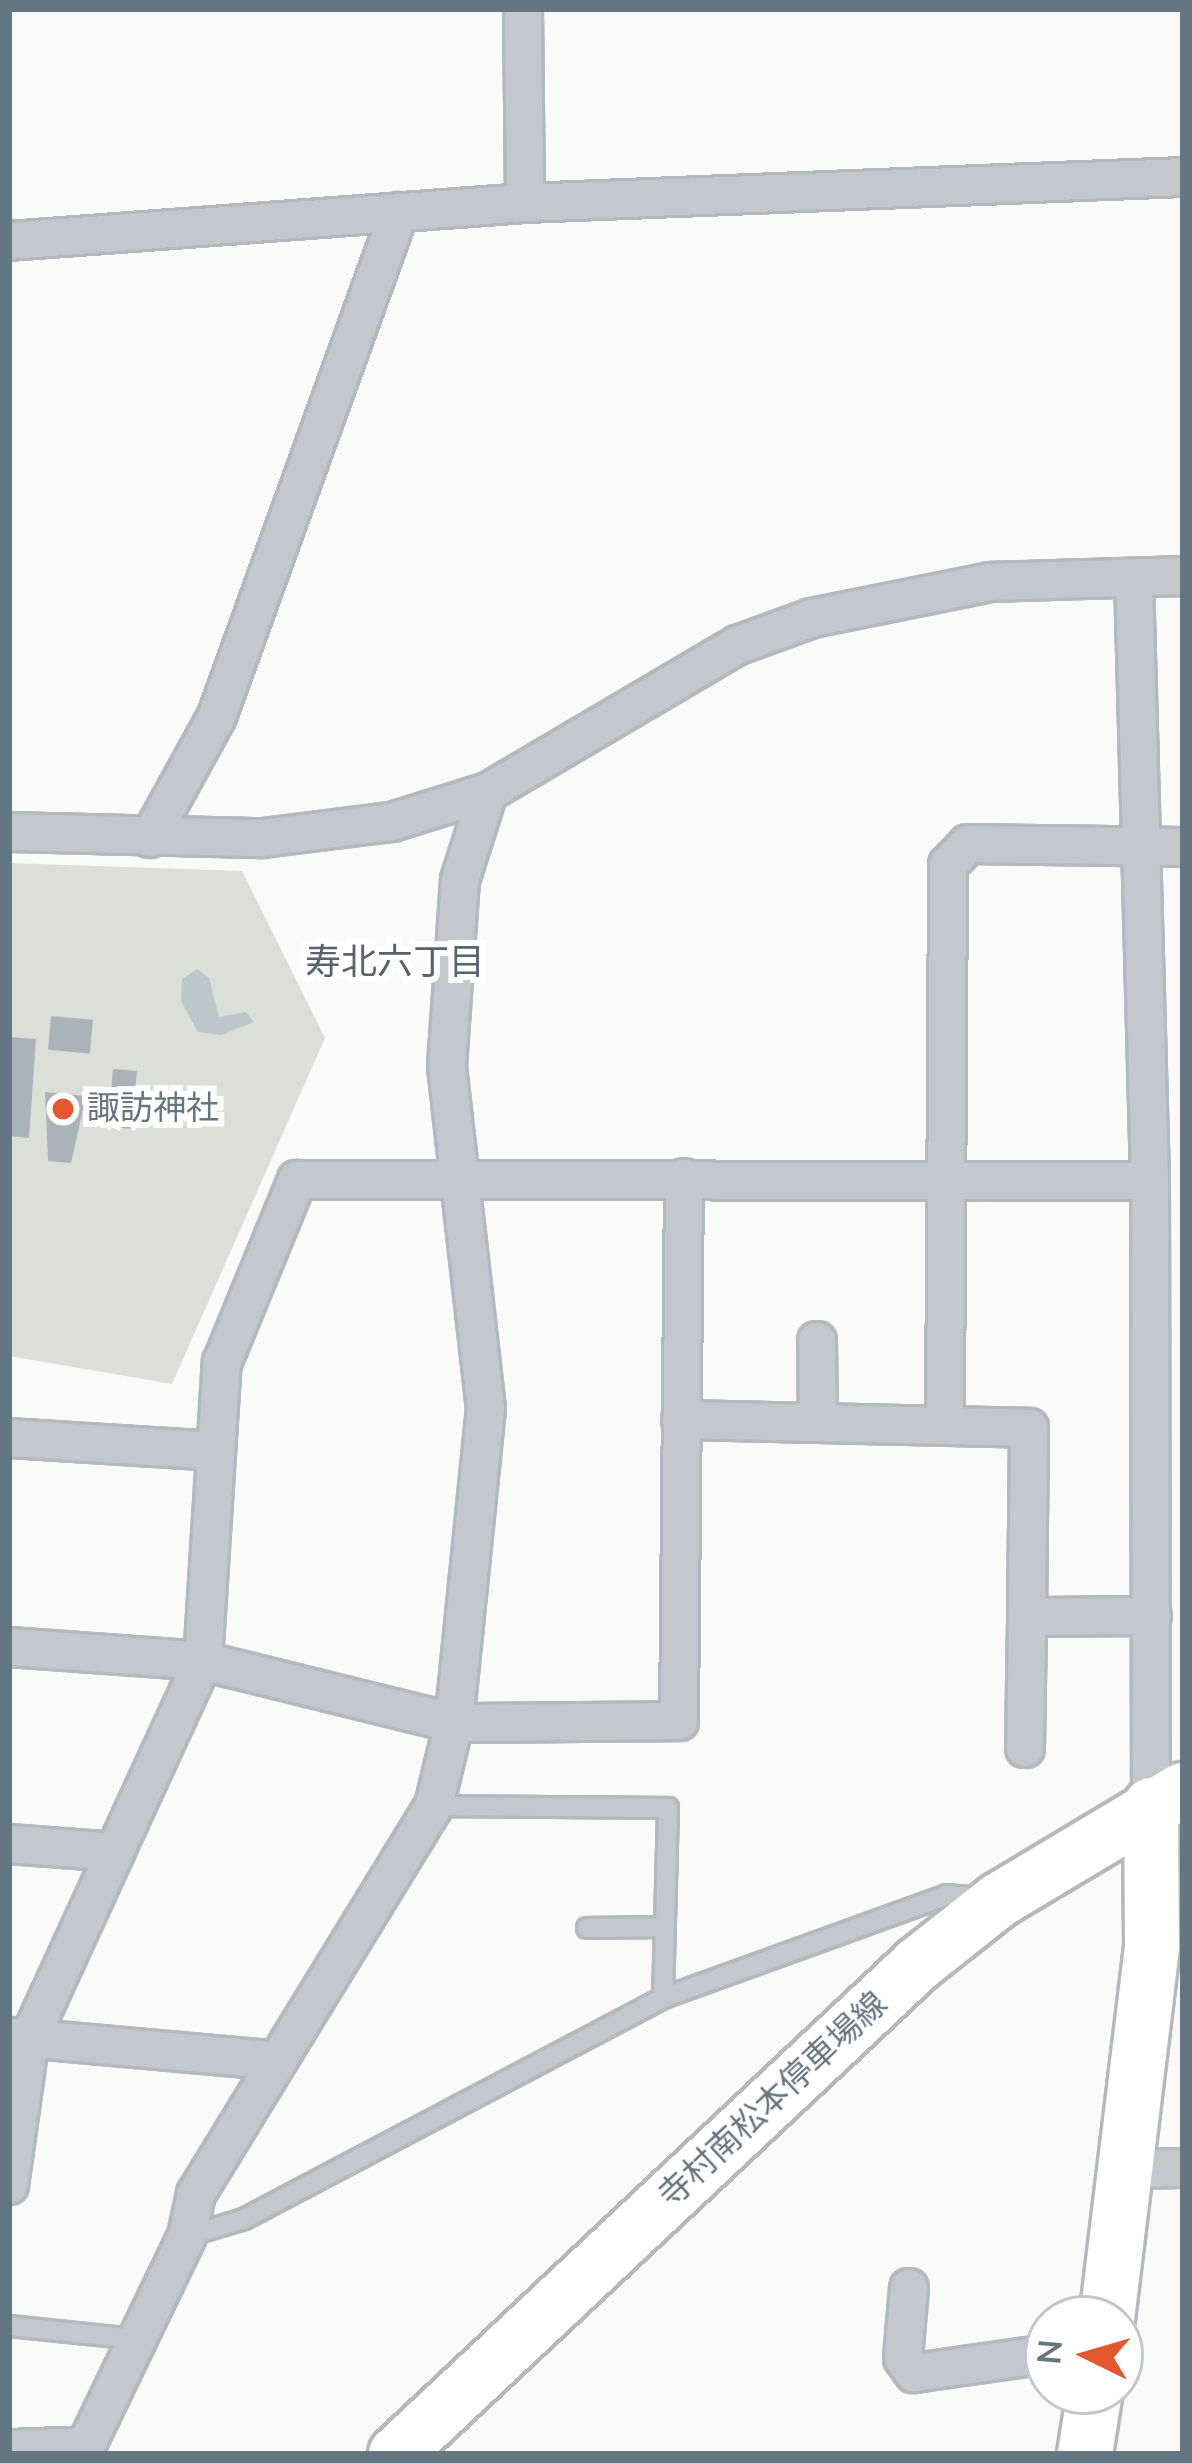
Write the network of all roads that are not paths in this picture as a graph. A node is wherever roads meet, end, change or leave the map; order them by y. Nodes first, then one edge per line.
1 (523, 9) edge
2 (1183, 177) edge
3 (525, 203) junction
4 (399, 212) junction
5 (9, 241) edge
6 (1183, 576) edge
7 (1134, 578) junction
8 (488, 792) junction
9 (9, 832) edge
10 (150, 838) junction
11 (1141, 847) junction
12 (1183, 848) edge
13 (457, 1178) junction
14 (684, 1178) junction
15 (945, 1180) junction
16 (1150, 1181) junction
17 (817, 1342) dead end
18 (681, 1420) junction
19 (818, 1422) junction
20 (945, 1424) junction
21 (1168, 1433) edge
22 (9, 1438) edge
23 (214, 1451) junction
24 (1153, 1616) junction
25 (1027, 1617) junction
26 (9, 1647) edge
27 (203, 1661) junction
28 (454, 1723) junction
29 (1025, 1748) dead end
30 (1167, 1798) edge
31 (434, 1806) junction
32 (9, 1844) edge
33 (116, 1852) junction
34 (999, 1900) junction
35 (664, 1927) junction
36 (587, 1928) dead end
37 (663, 1998) junction
38 (19, 2037) edge
39 (271, 2060) junction
40 (1157, 2168) edge
41 (9, 2185) edge
42 (187, 2236) junction
43 (910, 2288) dead end
44 (1115, 2295) edge
45 (9, 2326) edge
46 (134, 2338) junction
47 (1024, 2357) edge
48 (1092, 2415) edge
49 (9, 2449) edge
50 (85, 2450) edge
51 (396, 2454) edge
52 (1085, 2454) edge

1 - 3 street
2 - 3 street
3 - 4 street
4 - 5 street
4 - 10 street
6 - 7 street
7 - 8 street
7 - 11 street
8 - 10 street
8 - 13 street
9 - 10 street
11 - 12 street
11 - 15 street
11 - 16 street
13 - 14 street
13 - 23 street
13 - 28 street
14 - 15 street
14 - 18 street
15 - 16 street
15 - 20 street
16 - 21 street
17 - 19 street
18 - 19 street
18 - 28 street
19 - 20 street
20 - 25 street
21 - 24 street
22 - 23 street
23 - 27 street
24 - 25 street
24 - 30 street
25 - 29 street
26 - 27 street
27 - 28 street
27 - 33 street
28 - 31 street
30 - 34 main road, 寺村南松本停車場線
30 - 40 main road
31 - 35 lane
31 - 39 street
32 - 33 street
33 - 38 street
34 - 37 lane
34 - 51 main road, 寺村南松本停車場線
35 - 36 lane
35 - 37 lane
37 - 42 lane
38 - 39 street
38 - 41 street
39 - 42 street
40 - 44 main road
42 - 46 street
43 - 47 street
45 - 46 lane
46 - 50 street
48 - 52 main road
49 - 50 street

